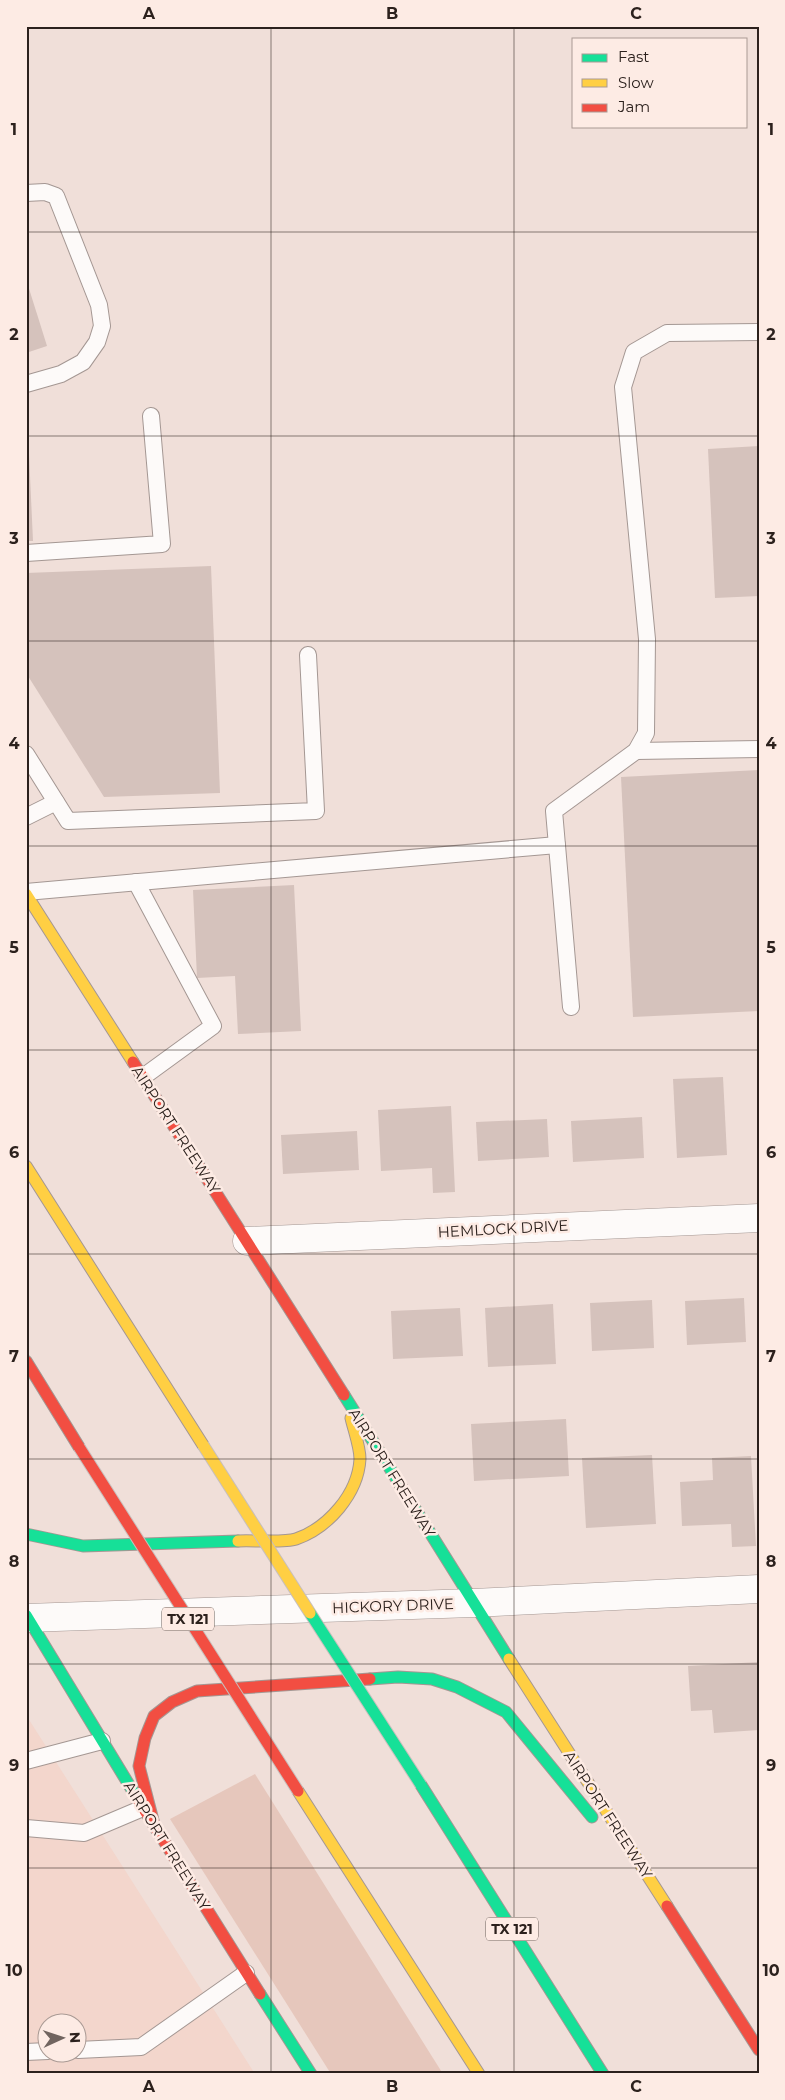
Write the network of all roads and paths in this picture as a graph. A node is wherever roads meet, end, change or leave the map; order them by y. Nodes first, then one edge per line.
1 (26, 193) edge
2 (759, 332) edge
3 (26, 384) edge
4 (151, 416) dead end
5 (26, 553) edge
6 (308, 655) dead end
7 (759, 749) edge
8 (636, 751) junction
9 (26, 754) edge
10 (56, 802) junction
11 (26, 818) edge
12 (557, 845) junction
13 (136, 882) junction
14 (26, 893) edge
15 (571, 1007) dead end
16 (143, 1077) junction
17 (26, 1166) edge
18 (759, 1218) edge
19 (247, 1241) junction
20 (26, 1361) edge
21 (347, 1399) junction
22 (26, 1534) edge
23 (759, 1589) edge
24 (472, 1603) junction
25 (27, 1617) edge
26 (102, 1741) junction
27 (26, 1760) edge
28 (143, 1808) junction
29 (599, 1826) dead end
30 (26, 1828) edge
31 (155, 1828) junction
32 (617, 1849) dead end
33 (683, 1932) junction
34 (246, 1973) junction
35 (758, 2047) edge
36 (88, 2050) edge
37 (311, 2074) edge
38 (479, 2074) edge
39 (603, 2074) edge

1 - 3 lane
2 - 8 lane
4 - 5 lane
6 - 10 lane
7 - 8 lane
8 - 12 lane
9 - 10 lane
10 - 11 lane
12 - 13 lane
12 - 15 lane
13 - 14 lane
13 - 16 lane
14 - 16 main road, AIRPORT FREEWAY
16 - 19 main road, AIRPORT FREEWAY
17 - 39 main road, TX 121, bridge
18 - 19 street, HEMLOCK DRIVE
19 - 21 main road, AIRPORT FREEWAY
20 - 38 main road, TX 121, bridge
21 - 22 main road
21 - 24 main road, AIRPORT FREEWAY
23 - 24 street, HICKORY DRIVE
24 - 25 street, HICKORY DRIVE
24 - 33 main road, AIRPORT FREEWAY
25 - 26 main road, AIRPORT FREEWAY
26 - 27 lane
26 - 28 main road, AIRPORT FREEWAY
28 - 30 lane
28 - 31 main road, AIRPORT FREEWAY
29 - 31 main road
31 - 34 main road, AIRPORT FREEWAY
32 - 33 main road
33 - 35 main road, AIRPORT FREEWAY
34 - 36 lane
34 - 37 main road, AIRPORT FREEWAY

